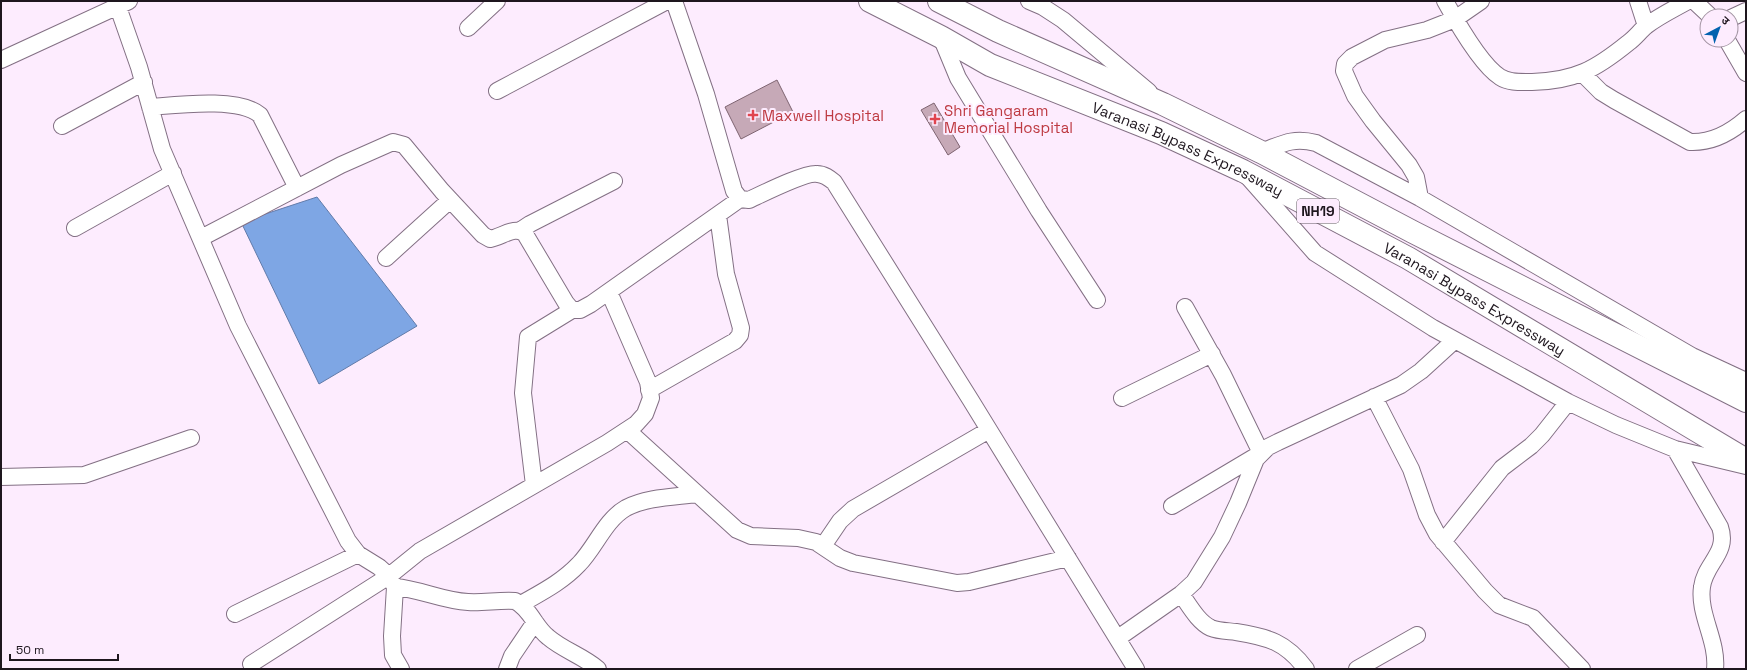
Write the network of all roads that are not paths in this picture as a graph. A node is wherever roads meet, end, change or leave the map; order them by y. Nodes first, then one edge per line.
1 (498, 1) edge
2 (667, 1) edge
3 (674, 1) edge
4 (870, 1) edge
5 (939, 1) edge
6 (1030, 1) edge
7 (1445, 1) edge
8 (1481, 1) edge
9 (1638, 1) edge
10 (1688, 1) edge
11 (1694, 1) edge
12 (124, 4) edge
13 (1701, 8) edge
14 (1455, 19) junction
15 (1646, 26) junction
16 (468, 28) dead end
17 (941, 37) junction
18 (1731, 48) edge
19 (1, 60) edge
20 (1582, 73) junction
21 (1746, 74) edge
22 (144, 82) junction
23 (497, 91) dead end
24 (1163, 104) junction
25 (150, 107) junction
26 (1746, 119) edge
27 (62, 126) dead end
28 (1261, 152) junction
29 (1243, 171) junction
30 (173, 173) junction
31 (614, 181) dead end
32 (297, 188) junction
33 (1420, 198) junction
34 (740, 199) junction
35 (450, 200) junction
36 (718, 215) junction
37 (75, 228) dead end
38 (521, 230) junction
39 (201, 238) junction
40 (386, 258) dead end
41 (610, 292) junction
42 (1097, 300) dead end
43 (1185, 307) dead end
44 (572, 310) junction
45 (1454, 340) junction
46 (1212, 354) junction
47 (1746, 381) edge
48 (649, 390) junction
49 (1374, 397) junction
50 (1122, 398) dead end
51 (1746, 401) edge
52 (1568, 402) junction
53 (627, 430) junction
54 (989, 430) junction
55 (192, 438) dead end
56 (1675, 449) junction
57 (1261, 453) junction
58 (1746, 460) edge
59 (1746, 466) edge
60 (1, 477) edge
61 (534, 485) junction
62 (697, 494) junction
63 (1172, 506) dead end
64 (1443, 542) junction
65 (823, 546) junction
66 (358, 554) junction
67 (1068, 558) junction
68 (392, 582) junction
69 (1181, 594) junction
70 (521, 604) junction
71 (235, 614) dead end
72 (535, 622) junction
73 (1417, 635) dead end
74 (1118, 638) junction
75 (251, 664) dead end
76 (401, 669) edge
77 (507, 669) edge
78 (598, 669) edge
79 (1136, 669) edge
80 (1306, 669) edge
81 (1357, 669) edge
82 (1582, 669) edge
83 (1715, 669) edge

1 - 16 street
2 - 23 street
3 - 34 street
4 - 17 highway, Varanasi Bypass Expressway / NH19
5 - 24 highway, Varanasi Bypass Expressway / NH19
6 - 24 street
7 - 14 street
8 - 14 street
9 - 15 street
10 - 15 street
11 - 13 street
12 - 19 street
12 - 22 street
14 - 20 street
14 - 33 street
15 - 20 street
17 - 29 highway, Varanasi Bypass Expressway / NH19
17 - 42 street
18 - 21 street
20 - 26 street
22 - 25 street
22 - 27 street
24 - 28 highway, Varanasi Bypass Expressway / NH19
25 - 30 street
25 - 32 street
28 - 33 street
28 - 51 highway, Varanasi Bypass Expressway / NH19
29 - 45 street
29 - 58 highway, Varanasi Bypass Expressway / NH19
30 - 37 street
30 - 39 street
31 - 38 street
32 - 35 street
32 - 39 street
33 - 47 street
34 - 36 street
34 - 54 street
35 - 38 street
35 - 40 street
36 - 41 street
36 - 48 street
38 - 44 street
39 - 66 street
41 - 44 street
41 - 48 street
43 - 46 street
44 - 61 street
45 - 49 street
45 - 52 street
46 - 50 street
46 - 57 street
48 - 53 street
49 - 57 street
49 - 64 street
52 - 56 street
52 - 64 street
53 - 61 street
53 - 62 street
54 - 65 street
54 - 67 street
55 - 60 street
56 - 59 street
56 - 83 street
57 - 63 street
57 - 69 street
61 - 68 street
62 - 65 street
62 - 70 street
64 - 82 street
65 - 67 street
66 - 68 street
66 - 71 street
67 - 74 street
68 - 70 street
68 - 75 street
68 - 76 street
69 - 74 street
69 - 80 street
70 - 72 street
72 - 77 street
72 - 78 street
73 - 81 street
74 - 79 street

